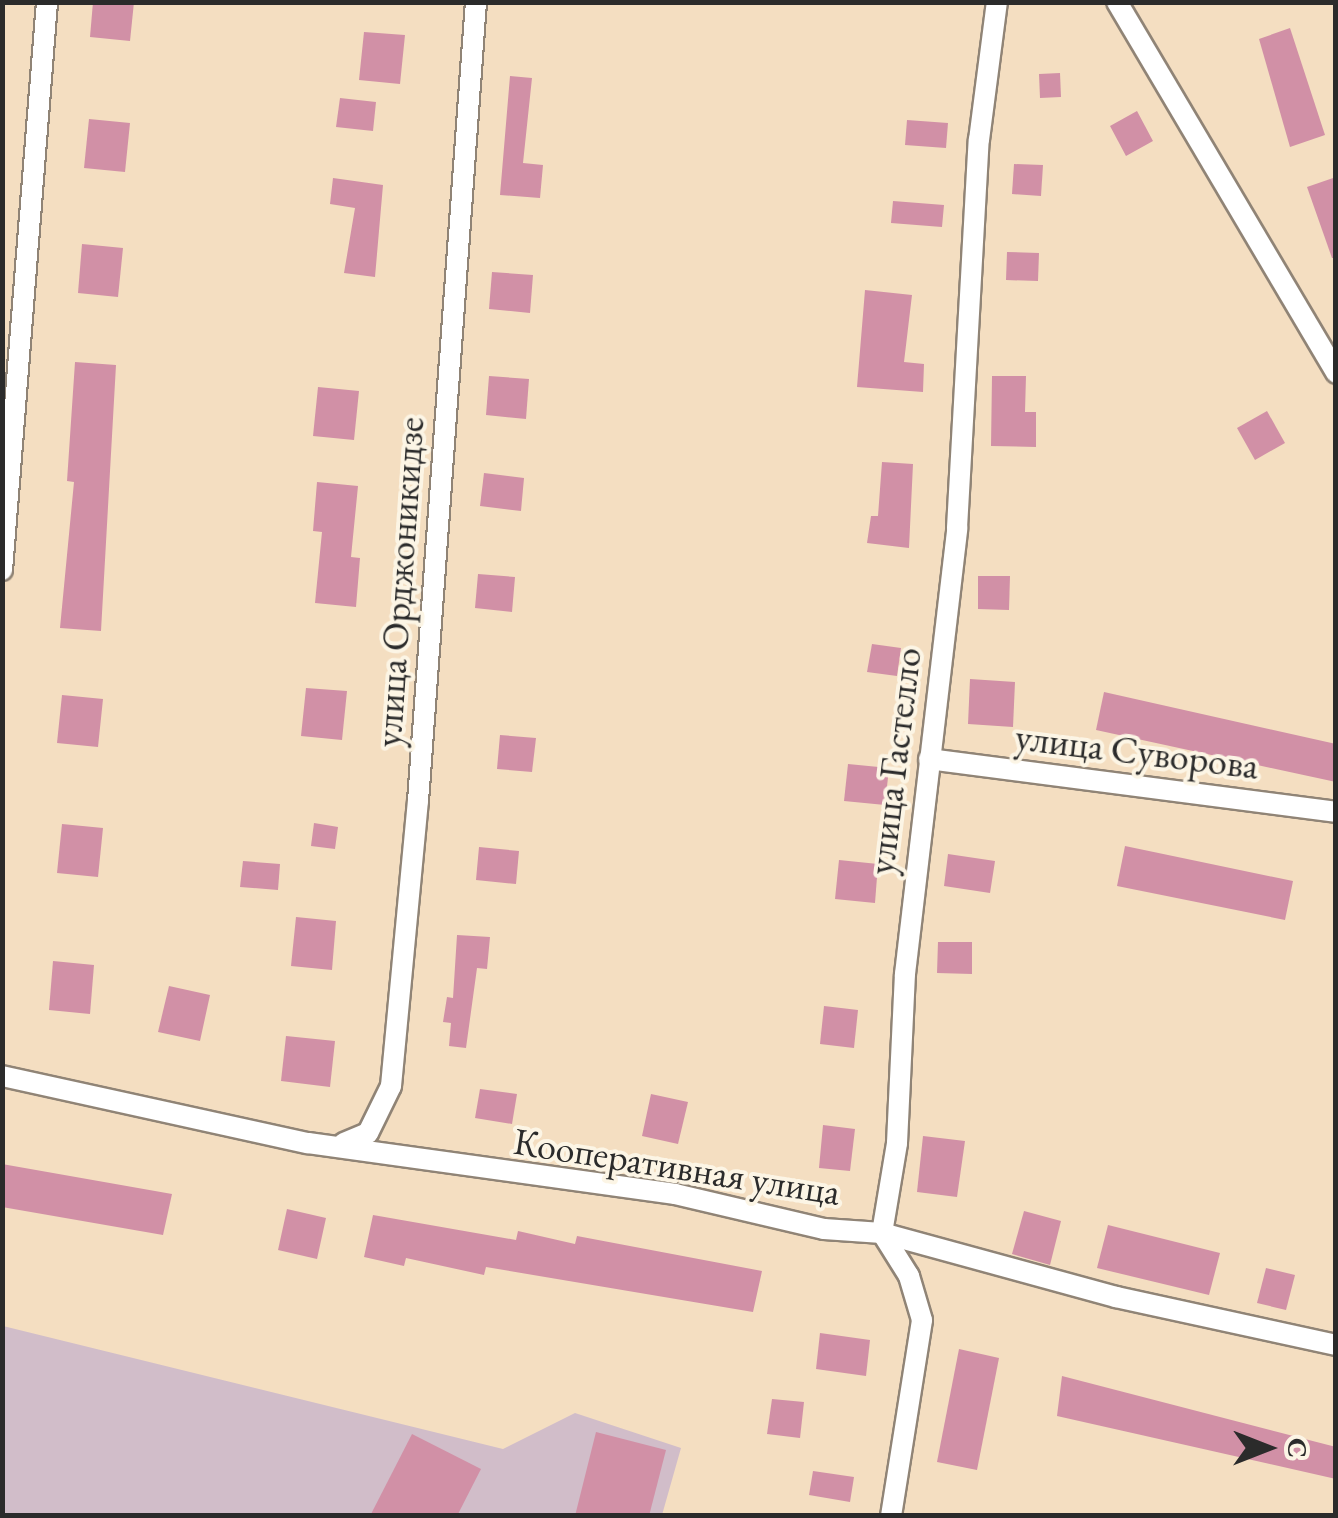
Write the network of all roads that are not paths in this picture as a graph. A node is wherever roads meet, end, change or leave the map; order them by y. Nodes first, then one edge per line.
1 (47, 2) edge
2 (476, 2) edge
3 (997, 2) edge
4 (1117, 2) edge
5 (1336, 373) edge
6 (2, 570) edge
7 (930, 759) junction
8 (1336, 812) edge
9 (2, 1076) edge
10 (342, 1144) junction
11 (882, 1233) junction
12 (1336, 1345) edge
13 (892, 1516) edge

1 - 6 street
2 - 10 street, улица Орджоникидзе
3 - 7 street, улица Гастелло
4 - 5 street
7 - 8 street, улица Суворова
7 - 11 street, улица Гастелло
9 - 10 street, Кооперативная улица
10 - 11 street, Кооперативная улица
11 - 12 street, Кооперативная улица
11 - 13 street

